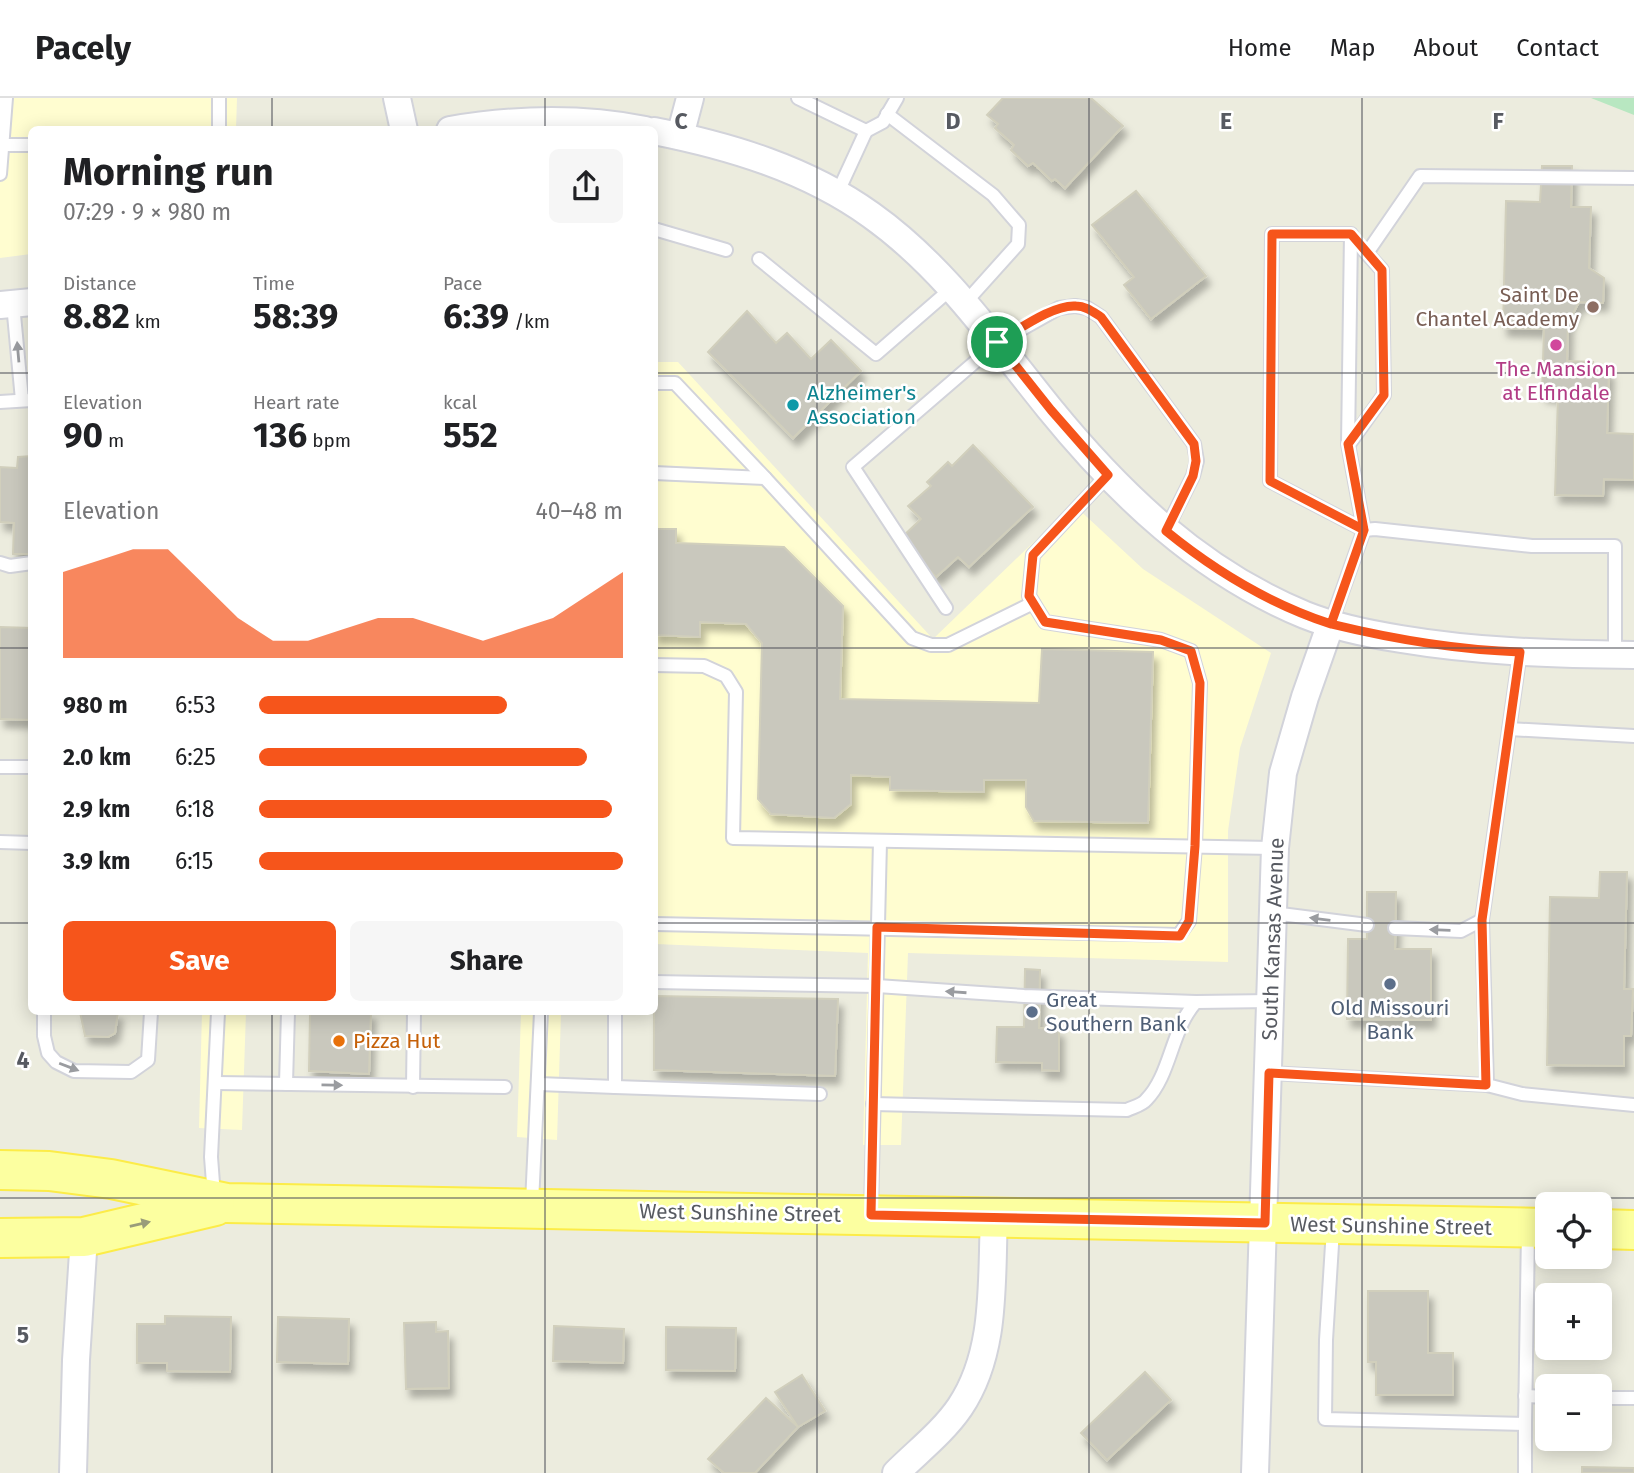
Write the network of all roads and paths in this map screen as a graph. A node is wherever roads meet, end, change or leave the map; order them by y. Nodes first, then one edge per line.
1 (6, 98) edge
2 (219, 98) edge
3 (397, 98) edge
4 (691, 98) edge
5 (798, 98) edge
6 (897, 98) edge
7 (887, 114) junction
8 (574, 125) edge
9 (219, 126) edge
10 (403, 126) edge
11 (474, 126) edge
12 (866, 131) junction
13 (667, 134) edge
14 (2, 145) junction
15 (28, 145) edge
16 (0, 174) edge
17 (1634, 178) edge
18 (837, 194) junction
19 (658, 230) edge
20 (1351, 234) junction
21 (726, 250) dead end
22 (1367, 253) junction
23 (759, 259) dead end
24 (958, 296) junction
25 (15, 304) edge
26 (997, 342) junction
27 (658, 383) edge
28 (27, 400) edge
29 (0, 402) edge
30 (1348, 444) junction
31 (658, 472) edge
32 (1108, 475) junction
33 (765, 478) junction
34 (1364, 530) junction
35 (1166, 531) junction
36 (0, 563) edge
37 (28, 564) edge
38 (1033, 603) junction
39 (946, 608) dead end
40 (1331, 624) junction
41 (1520, 652) junction
42 (1625, 655) edge
43 (658, 665) edge
44 (1509, 729) junction
45 (1634, 736) edge
46 (0, 767) edge
47 (28, 767) edge
48 (0, 842) edge
49 (880, 842) junction
50 (28, 843) edge
51 (1195, 846) junction
52 (1275, 848) junction
53 (1273, 913) junction
54 (1482, 920) junction
55 (658, 924) edge
56 (1367, 925) dead end
57 (877, 927) junction
58 (1395, 928) dead end
59 (658, 982) edge
60 (877, 986) junction
61 (1271, 1001) junction
62 (1196, 1002) junction
63 (44, 1015) edge
64 (151, 1015) edge
65 (218, 1015) edge
66 (288, 1015) edge
67 (414, 1015) edge
68 (541, 1015) edge
69 (615, 1015) edge
70 (1269, 1073) junction
71 (215, 1083) junction
72 (286, 1084) junction
73 (539, 1084) junction
74 (1486, 1085) junction
75 (413, 1087) junction
76 (505, 1087) dead end
77 (615, 1087) junction
78 (820, 1094) dead end
79 (873, 1104) junction
80 (1634, 1105) edge
81 (0, 1168) edge
82 (220, 1202) junction
83 (531, 1209) junction
84 (871, 1215) junction
85 (994, 1218) junction
86 (1265, 1223) junction
87 (1334, 1225) junction
88 (1535, 1228) edge
89 (1612, 1229) edge
90 (1634, 1230) edge
91 (84, 1237) junction
92 (0, 1238) edge
93 (1535, 1256) edge
94 (1525, 1396) junction
95 (1535, 1396) edge
96 (1612, 1398) edge
97 (1634, 1398) edge
98 (1525, 1424) junction
99 (73, 1473) edge
100 (896, 1473) edge
101 (1255, 1473) edge
102 (1525, 1473) edge

1 - 14 lane
2 - 9 lane
3 - 10 street
4 - 13 street
5 - 12 lane
6 - 7 lane
7 - 12 lane
7 - 24 lane
8 - 11 street
12 - 18 lane
13 - 18 street
14 - 15 lane
14 - 16 lane
17 - 22 lane
18 - 24 street
19 - 21 lane
20 - 22 lane
20 - 30 lane
20 - 34 lane
22 - 30 lane
23 - 24 lane
24 - 26 street
28 -> 25 lane
26 - 32 street
26 - 35 lane
26 - 39 lane
27 - 33 lane
28 - 29 lane
30 - 34 lane
31 - 33 lane
32 - 35 street
32 - 38 lane
33 - 38 lane
34 - 40 lane
34 - 42 lane
35 - 40 street
36 - 37 lane
38 - 51 lane
40 - 41 street
40 - 52 street, South Kansas Avenue
41 - 42 street
41 - 44 lane
43 - 49 lane
44 - 45 lane
44 - 54 lane
46 - 47 lane
48 - 50 lane
49 - 51 lane
49 - 57 lane
51 - 52 lane
51 - 57 lane
52 - 53 street, South Kansas Avenue
56 -> 53 lane
53 - 61 street, South Kansas Avenue
54 -> 58 lane
54 - 74 lane
55 - 57 lane
57 - 60 lane
59 - 60 lane
62 -> 60 lane
60 - 79 lane
61 - 62 lane
61 - 70 street, South Kansas Avenue
62 - 79 lane
63 -> 64 lane
65 - 71 lane
66 - 72 lane
67 - 75 lane
68 - 73 lane
69 - 77 lane
70 - 74 lane
70 - 86 street, South Kansas Avenue
71 - 72 lane
71 - 82 lane
72 -> 75 lane
73 - 77 lane
73 - 83 lane
74 - 80 lane
75 - 76 lane
77 - 78 lane
79 - 84 lane
81 - 82 main road, West Sunshine Street
82 - 83 main road, West Sunshine Street
91 -> 82 main road, West Sunshine Street
83 - 84 main road, West Sunshine Street
84 - 85 main road, West Sunshine Street
85 - 86 main road, West Sunshine Street
85 - 100 street
86 - 87 main road, West Sunshine Street
86 - 101 street, South Kansas Avenue
87 - 88 main road, West Sunshine Street
87 - 98 lane
89 - 90 main road
91 - 92 main road, West Sunshine Street
91 - 99 street
93 - 94 lane
94 - 95 lane
94 - 98 lane
96 - 97 lane
98 - 102 lane

